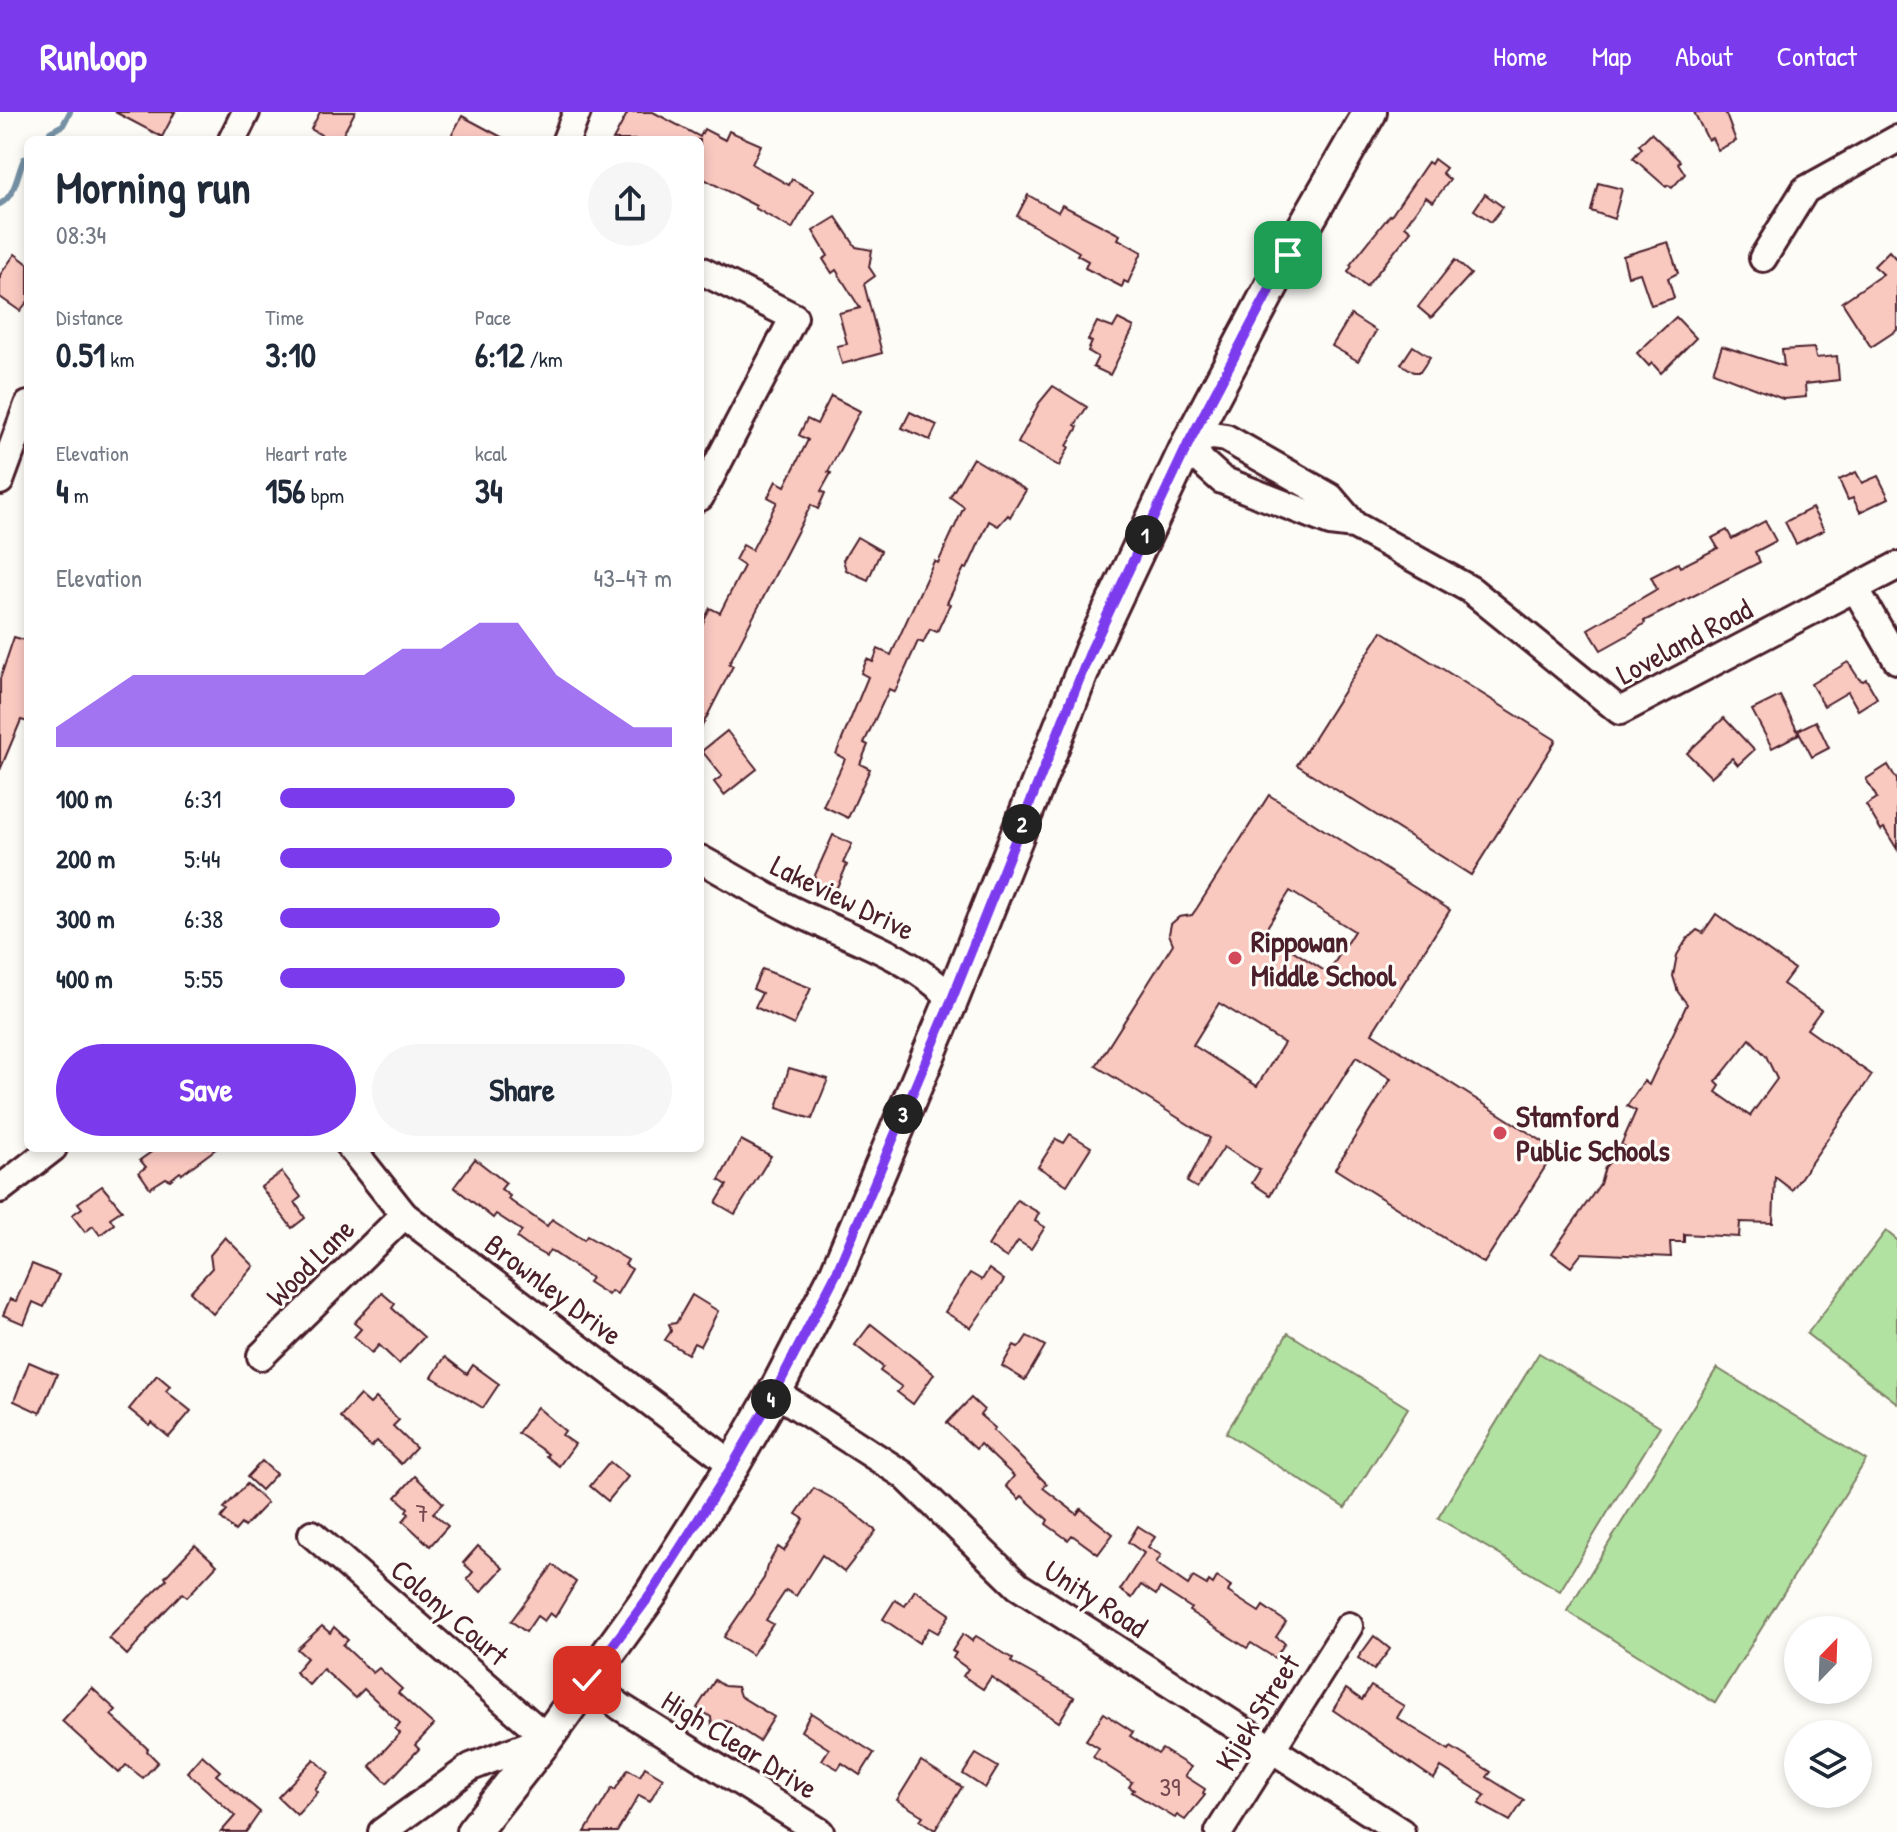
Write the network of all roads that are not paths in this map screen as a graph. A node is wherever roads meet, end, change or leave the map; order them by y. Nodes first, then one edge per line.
1 (246, 112) edge
2 (577, 112) edge
3 (1359, 116) edge
4 (234, 136) edge
5 (568, 136) edge
6 (1897, 139) edge
7 (1763, 258) dead end
8 (704, 272) edge
9 (24, 416) edge
10 (1189, 442) junction
11 (0, 481) edge
12 (704, 489) edge
13 (1354, 525) junction
14 (1897, 566) edge
15 (1855, 588) junction
16 (1897, 660) edge
17 (704, 861) edge
18 (952, 999) junction
19 (48, 1152) edge
20 (354, 1152) edge
21 (0, 1189) edge
22 (404, 1215) junction
23 (261, 1356) dead end
24 (775, 1392) junction
25 (733, 1465) junction
26 (312, 1534) dead end
27 (1349, 1626) dead end
28 (587, 1680) junction
29 (547, 1738) junction
30 (1271, 1748) junction
31 (382, 1832) edge
32 (473, 1832) edge
33 (820, 1832) edge
34 (1219, 1832) edge
35 (1401, 1832) edge

1 - 4 street
2 - 5 street
3 - 10 main road
6 - 7 street
8 - 12 street
9 - 11 street
10 - 13 street, Loveland Road
10 - 13 street, Loveland Road
10 - 18 main road
13 - 15 street, Loveland Road
14 - 15 street, Loveland Road
15 - 16 street
17 - 18 street, Lakeview Drive
18 - 24 main road
19 - 21 street
20 - 22 street, Brownley Drive
22 - 23 street, Wood Lane
22 - 25 street, Brownley Drive
24 - 25 main road
24 - 30 street, Unity Road
25 - 28 main road
26 - 29 street, Colony Court
27 - 30 street, Kijek Street
28 - 29 main road
28 - 33 street, High Clear Drive
29 - 31 street
29 - 32 main road
30 - 34 street, Kijek Street
30 - 35 street, Unity Road

